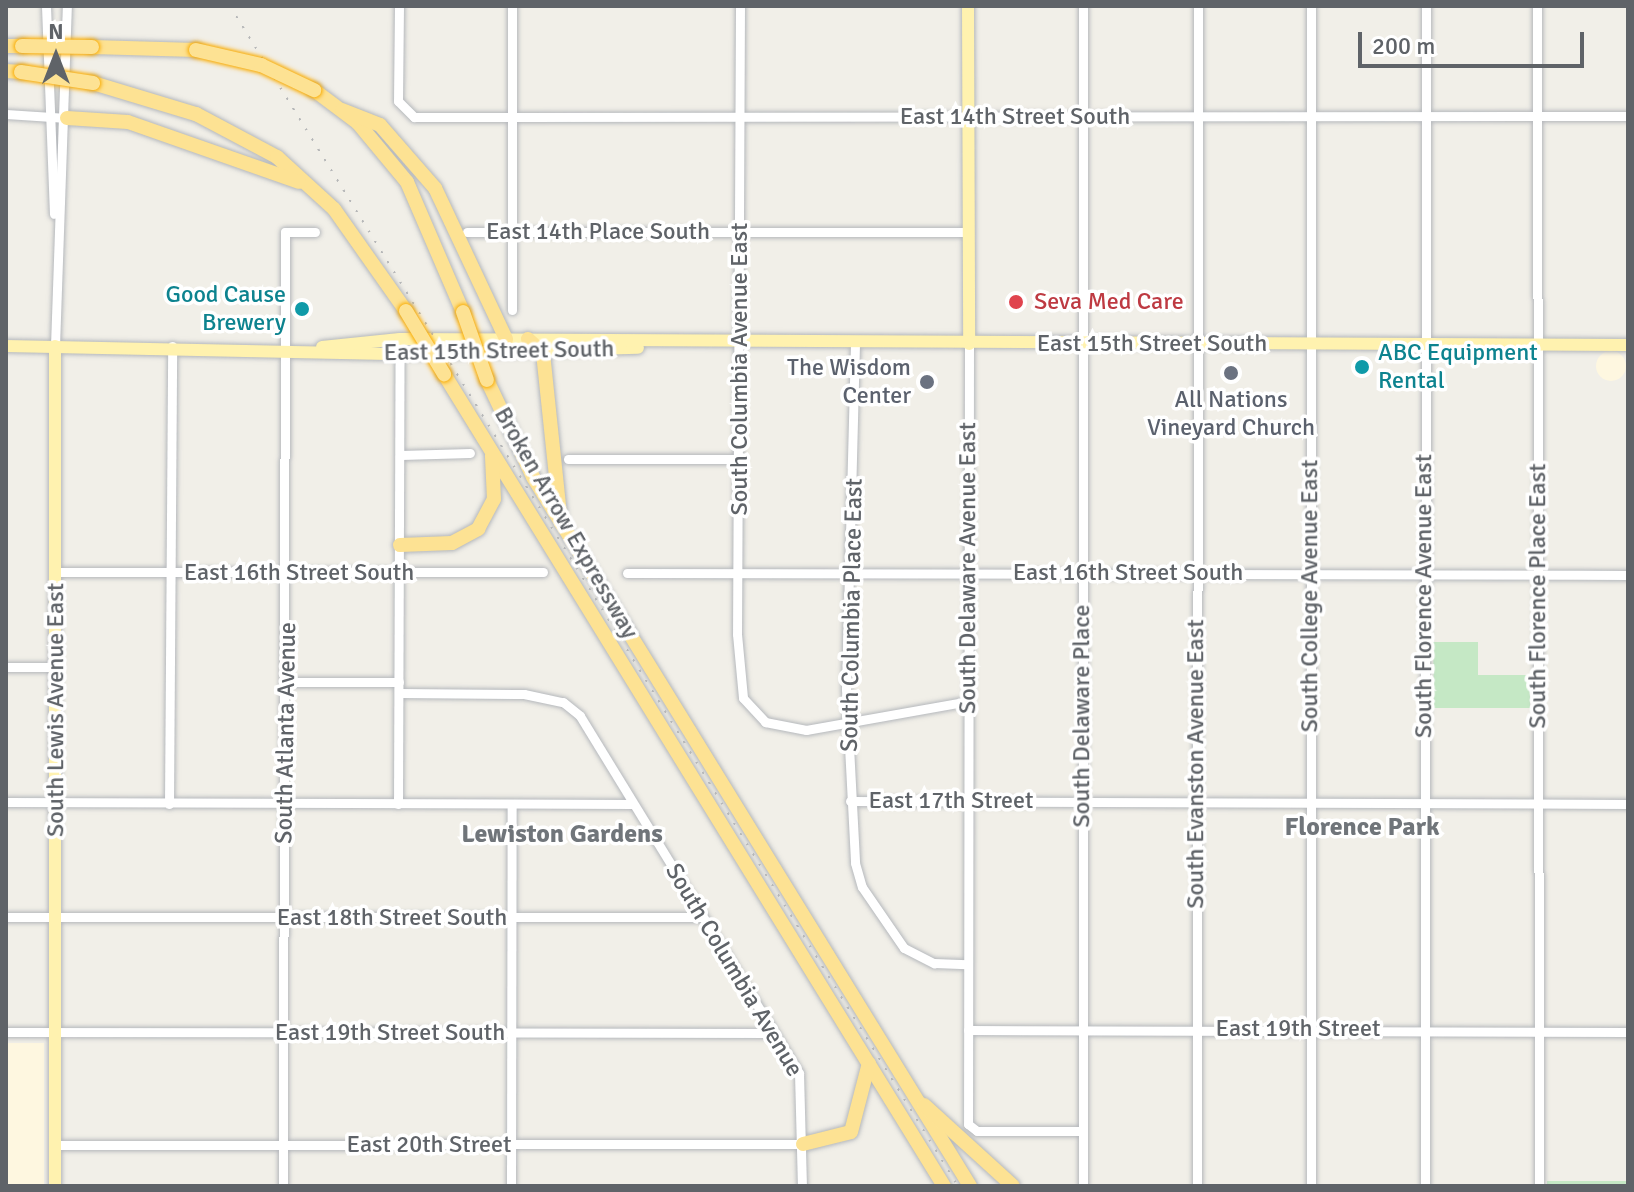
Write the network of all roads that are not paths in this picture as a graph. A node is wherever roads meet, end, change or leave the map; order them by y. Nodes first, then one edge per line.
1 (46, 6) edge
2 (67, 6) edge
3 (399, 6) edge
4 (512, 6) edge
5 (740, 6) edge
6 (968, 6) edge
7 (1083, 6) edge
8 (1198, 6) edge
9 (1311, 6) edge
10 (1426, 6) edge
11 (1537, 6) edge
12 (6, 46) edge
13 (14, 71) edge
14 (342, 110) junction
15 (6, 114) edge
16 (46, 115) junction
17 (1197, 116) junction
18 (1312, 116) junction
19 (1426, 116) junction
20 (1537, 116) junction
21 (1628, 116) edge
22 (512, 117) junction
23 (740, 117) junction
24 (968, 117) junction
25 (1083, 117) junction
26 (67, 118) junction
27 (316, 190) junction
28 (315, 232) dead end
29 (467, 232) dead end
30 (512, 232) junction
31 (740, 232) junction
32 (969, 232) junction
33 (56, 233) junction
34 (512, 310) dead end
35 (400, 339) junction
36 (506, 339) junction
37 (528, 339) junction
38 (677, 344) junction
39 (855, 344) junction
40 (969, 344) junction
41 (1196, 344) junction
42 (1311, 344) junction
43 (1425, 344) junction
44 (740, 345) junction
45 (1082, 345) junction
46 (1537, 345) junction
47 (1628, 345) edge
48 (6, 346) edge
49 (55, 346) junction
50 (172, 346) junction
51 (286, 346) junction
52 (322, 347) junction
53 (543, 353) junction
54 (401, 354) junction
55 (492, 452) junction
56 (470, 453) dead end
57 (401, 455) junction
58 (568, 459) dead end
59 (740, 459) junction
60 (561, 523) junction
61 (400, 545) junction
62 (56, 572) junction
63 (543, 572) dead end
64 (854, 572) junction
65 (968, 572) junction
66 (170, 573) junction
67 (627, 573) dead end
68 (740, 573) junction
69 (1082, 573) junction
70 (1196, 573) junction
71 (287, 574) junction
72 (400, 574) junction
73 (1310, 574) junction
74 (1424, 575) junction
75 (1628, 575) edge
76 (1538, 576) junction
77 (6, 667) edge
78 (56, 667) junction
79 (288, 682) junction
80 (399, 688) junction
81 (968, 701) junction
82 (848, 726) junction
83 (850, 801) junction
84 (967, 801) junction
85 (1082, 801) junction
86 (1196, 801) junction
87 (6, 802) edge
88 (1310, 802) junction
89 (55, 803) junction
90 (1424, 803) junction
91 (169, 804) junction
92 (284, 804) junction
93 (398, 804) junction
94 (512, 804) junction
95 (633, 804) junction
96 (1538, 804) junction
97 (1628, 804) edge
98 (6, 917) edge
99 (56, 917) junction
100 (702, 917) junction
101 (284, 918) junction
102 (512, 918) junction
103 (967, 964) junction
104 (1083, 1029) junction
105 (1197, 1029) junction
106 (968, 1030) junction
107 (1311, 1030) junction
108 (1425, 1031) junction
109 (6, 1032) edge
110 (1539, 1032) junction
111 (1628, 1032) edge
112 (55, 1033) junction
113 (284, 1033) junction
114 (774, 1033) junction
115 (511, 1034) junction
116 (869, 1063) junction
117 (917, 1100) junction
118 (1083, 1131) junction
119 (803, 1144) junction
120 (55, 1145) junction
121 (511, 1145) junction
122 (283, 1146) junction
123 (55, 1186) edge
124 (283, 1186) edge
125 (511, 1186) edge
126 (802, 1186) edge
127 (944, 1186) edge
128 (970, 1186) edge
129 (1013, 1186) edge
130 (1083, 1186) edge
131 (1197, 1186) edge
132 (1311, 1186) edge
133 (1425, 1186) edge
134 (1539, 1186) edge

1 - 16 street, South Lewis Avenue East
2 - 26 street, South Lewis Avenue East
3 - 22 street, East 14th Street South
4 - 22 street
5 - 23 street, South Columbia Avenue East
6 - 24 main road, South Delaware Avenue East
7 - 25 street, South Delaware Place
8 - 17 street, South Evanston Avenue East
9 - 18 street, South College Avenue East
10 - 19 street, South Florence Avenue East
11 - 20 street, South Florence Place East
12 - 14 highway, Broken Arrow Expressway, bridge
13 - 27 highway, Broken Arrow Expressway, bridge
14 - 36 highway
14 - 60 highway, Broken Arrow Expressway, bridge
15 - 16 street
16 - 26 street
16 - 33 street, South Lewis Avenue East
17 - 18 street, East 14th Street South
17 - 25 street, East 14th Street South
17 - 41 street, South Evanston Avenue East
18 - 19 street, East 14th Street South
18 - 42 street, South College Avenue East
19 - 20 street, East 14th Street South
19 - 43 street, South Florence Avenue East
20 - 21 street, East 14th Street South
20 - 46 street, South Florence Place East
22 - 23 street, East 14th Street South
22 - 30 street
23 - 24 street, East 14th Street South
23 - 31 street, South Columbia Avenue East
24 - 25 street, East 14th Street South
24 - 32 main road, South Delaware Avenue East
25 - 45 street, South Delaware Place
26 - 27 highway
26 - 33 street, South Lewis Avenue East
27 - 55 highway, Broken Arrow Expressway, bridge
28 - 51 street, South Atlanta Avenue
29 - 30 street, East 14th Place South
30 - 31 street, East 14th Place South
30 - 34 street
31 - 32 street, East 14th Place South
31 - 44 street, South Columbia Avenue East
32 - 40 main road, South Delaware Avenue East
33 - 49 street, South Lewis Avenue East
35 - 36 main road, East 15th Street South
35 - 52 main road, East 15th Street South
35 - 54 street
36 - 37 main road, East 15th Street South
37 - 38 main road, East 15th Street South
37 - 53 highway
38 - 44 main road, East 15th Street South
38 - 53 main road, East 15th Street South
39 - 40 main road, East 15th Street South
39 - 44 main road, East 15th Street South
39 - 64 street, South Columbia Place East
40 - 45 main road, East 15th Street South
40 - 65 street, South Delaware Avenue East
41 - 42 main road, East 15th Street South
41 - 45 main road, East 15th Street South
41 - 70 street, South Evanston Avenue East
42 - 43 main road, East 15th Street South
42 - 73 street, South College Avenue East
43 - 46 main road, East 15th Street South
43 - 74 street, South Florence Avenue East
44 - 59 street, South Columbia Avenue East
45 - 69 street, South Delaware Place
46 - 47 main road, East 15th Street South
46 - 76 street, South Florence Place East
48 - 49 main road, East 15th Street South
49 - 50 main road, East 15th Street South
49 - 62 main road, South Lewis Avenue East
50 - 51 main road, East 15th Street South
50 - 66 street
51 - 52 main road, East 15th Street South
51 - 71 street, South Atlanta Avenue
52 - 54 main road, East 15th Street South
53 - 54 main road, East 15th Street South
53 - 60 highway
54 - 57 street
55 - 61 highway
55 - 116 highway, Broken Arrow Expressway
56 - 57 street
57 - 61 street
58 - 59 street
59 - 68 street, South Columbia Avenue East
60 - 117 highway, Broken Arrow Expressway
61 - 72 street
62 - 66 street, East 16th Street South
62 - 78 main road, South Lewis Avenue East
63 - 72 street, East 16th Street South
64 - 65 street, East 16th Street South
64 - 68 street, East 16th Street South
64 - 82 street, South Columbia Place East
65 - 69 street, East 16th Street South
65 - 81 street, South Delaware Avenue East
66 - 71 street, East 16th Street South
66 - 91 street
67 - 68 street, East 16th Street South
68 - 82 street, South Columbia Avenue East
69 - 70 street, East 16th Street South
69 - 85 street, South Delaware Place
70 - 73 street, East 16th Street South
70 - 86 street, South Evanston Avenue East
71 - 72 street, East 16th Street South
71 - 79 street, South Atlanta Avenue
72 - 80 street
73 - 74 street, East 16th Street South
73 - 88 street, South College Avenue East
74 - 76 street, East 16th Street South
74 - 90 street, South Florence Avenue East
75 - 76 street, East 16th Street South
76 - 96 street, South Florence Place East
77 - 78 street
78 - 89 main road, South Lewis Avenue East
79 - 80 street
79 - 92 street, South Atlanta Avenue
80 - 93 street
80 - 95 street, South Columbia Avenue
81 - 82 street
81 - 84 street, South Delaware Avenue East
82 - 83 street, South Columbia Place East
83 - 84 street, East 17th Street
83 - 103 street, South Columbia Place East
84 - 85 street, East 17th Street
84 - 103 street, South Delaware Avenue East
85 - 86 street, East 17th Street
85 - 104 street, South Delaware Place
86 - 88 street, East 17th Street
86 - 105 street, South Evanston Avenue East
87 - 89 street
88 - 90 street, East 17th Street
88 - 107 street, South College Avenue East
89 - 91 street
89 - 99 main road, South Lewis Avenue East
90 - 96 street, East 17th Street
90 - 108 street, South Florence Avenue East
91 - 92 street
92 - 93 street
92 - 101 street, South Atlanta Avenue
93 - 94 street
94 - 95 street
94 - 102 street
95 - 100 street, South Columbia Avenue
96 - 97 street, East 17th Street
96 - 110 street, South Florence Place East
98 - 99 street, East 18th Street South
99 - 101 street, East 18th Street South
99 - 112 main road, South Lewis Avenue East
100 - 102 street, East 18th Street South
100 - 114 street, South Columbia Avenue
101 - 102 street, East 18th Street South
101 - 113 street, South Atlanta Avenue
102 - 115 street
103 - 106 street, South Delaware Avenue East
104 - 105 street, East 19th Street
104 - 106 street, East 19th Street
104 - 118 street, South Delaware Place
105 - 107 street, East 19th Street
105 - 131 street, South Evanston Avenue East
106 - 118 street, South Delaware Avenue East
107 - 108 street, East 19th Street
107 - 132 street, South College Avenue East
108 - 110 street, East 19th Street
108 - 133 street, South Florence Avenue East
109 - 112 street, East 19th Street South
110 - 111 street, East 19th Street
110 - 134 street, South Florence Place East
112 - 113 street, East 19th Street South
112 - 120 main road, South Lewis Avenue East
113 - 115 street, East 19th Street South
113 - 122 street, South Atlanta Avenue
114 - 115 street, East 19th Street South
114 - 119 street, South Columbia Avenue
115 - 121 street
116 - 119 highway
116 - 127 highway, Broken Arrow Expressway
117 - 128 highway, Broken Arrow Expressway
117 - 129 highway
118 - 130 street, South Delaware Place
119 - 121 street, East 20th Street
119 - 126 street, South Columbia Avenue
120 - 122 street, East 20th Street
120 - 123 main road, South Lewis Avenue East
121 - 122 street, East 20th Street
121 - 125 street
122 - 124 street, South Atlanta Avenue

